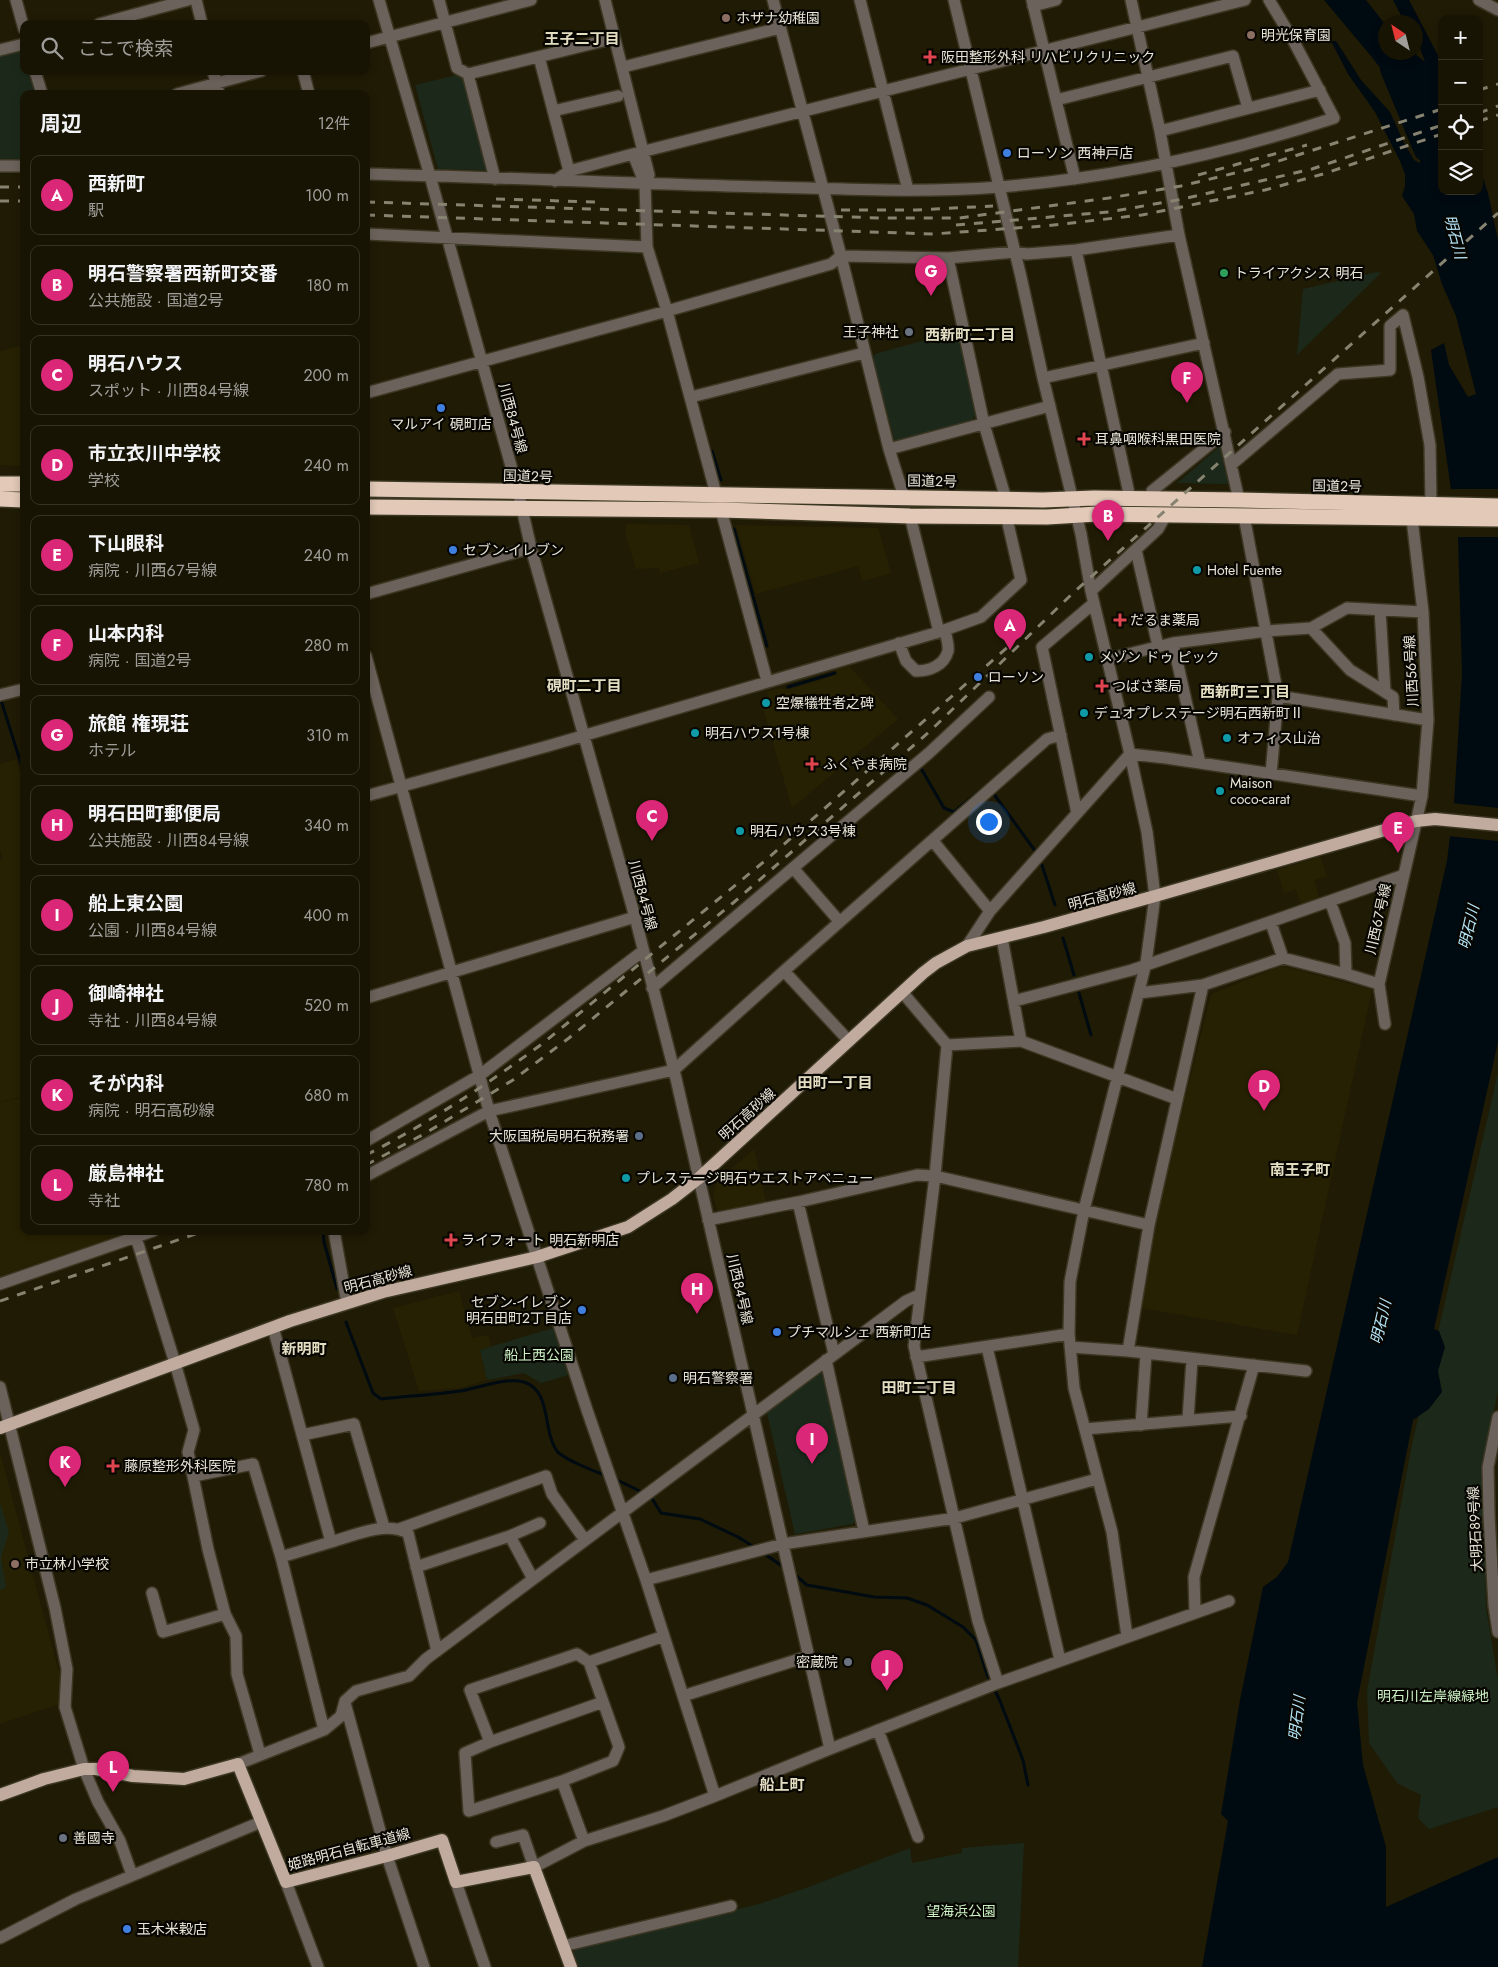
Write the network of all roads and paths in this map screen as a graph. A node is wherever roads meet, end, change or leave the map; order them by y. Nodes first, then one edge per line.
1 (16, 0) edge
2 (188, 0) edge
3 (196, 0) edge
4 (379, 0) edge
5 (439, 0) edge
6 (531, 0) edge
7 (605, 0) edge
8 (773, 0) edge
9 (860, 0) edge
10 (954, 0) edge
11 (1056, 0) edge
12 (1131, 0) edge
13 (1245, 0) edge
14 (1269, 0) edge
15 (1479, 0) edge
16 (1032, 3) edge
17 (1498, 10) edge
18 (22, 20) edge
19 (114, 20) edge
20 (201, 20) edge
21 (444, 23) junction
22 (1136, 27) junction
23 (780, 28) junction
24 (390, 36) junction
25 (603, 41) dead end
26 (370, 42) edge
27 (20, 45) edge
28 (0, 50) edge
29 (1044, 50) junction
30 (539, 57) junction
31 (623, 67) junction
32 (972, 68) junction
33 (468, 74) junction
34 (37, 75) edge
35 (214, 75) edge
36 (251, 75) edge
37 (304, 75) edge
38 (1148, 77) junction
39 (218, 88) edge
40 (41, 90) edge
41 (204, 90) edge
42 (308, 90) edge
43 (1320, 90) junction
44 (884, 91) junction
45 (618, 96) dead end
46 (1056, 100) junction
47 (1248, 108) junction
48 (553, 111) junction
49 (803, 112) junction
50 (1160, 131) junction
51 (639, 153) junction
52 (1166, 164) junction
53 (0, 166) edge
54 (20, 166) edge
55 (569, 172) junction
56 (370, 174) edge
57 (430, 176) junction
58 (495, 179) junction
59 (1075, 179) junction
60 (555, 181) junction
61 (645, 184) junction
62 (998, 187) junction
63 (823, 189) junction
64 (908, 190) junction
65 (370, 234) edge
66 (1179, 235) junction
67 (447, 237) junction
68 (648, 247) junction
69 (1076, 250) junction
70 (1015, 252) junction
71 (841, 256) junction
72 (948, 258) junction
73 (668, 311) junction
74 (1204, 343) junction
75 (864, 353) junction
76 (482, 361) junction
77 (1100, 364) junction
78 (1043, 378) junction
79 (370, 392) edge
80 (691, 397) junction
81 (1050, 406) junction
82 (984, 424) junction
83 (1225, 432) junction
84 (889, 449) junction
85 (1231, 465) junction
86 (0, 484) edge
87 (20, 484) edge
88 (370, 489) edge
89 (518, 492) junction
90 (716, 494) junction
91 (904, 497) junction
92 (1130, 498) junction
93 (0, 499) edge
94 (1006, 499) junction
95 (1151, 499) junction
96 (20, 500) edge
97 (1072, 500) junction
98 (1239, 500) junction
99 (1498, 506) edge
100 (370, 507) edge
101 (522, 508) junction
102 (1437, 509) junction
103 (721, 510) junction
104 (1006, 515) junction
105 (1166, 515) junction
106 (910, 516) junction
107 (1076, 516) junction
108 (1244, 516) junction
109 (1412, 519) junction
110 (1498, 519) edge
111 (531, 548) junction
112 (1136, 550) junction
113 (370, 593) edge
114 (1093, 597) junction
115 (1380, 610) junction
116 (1423, 612) junction
117 (1311, 628) junction
118 (942, 631) junction
119 (1267, 631) junction
120 (899, 643) junction
121 (1173, 643) junction
122 (1158, 646) junction
123 (1108, 659) junction
124 (370, 670) edge
125 (768, 681) junction
126 (20, 690) edge
127 (1385, 692) junction
128 (1, 695) edge
129 (1278, 696) junction
130 (989, 697) dead end
131 (1394, 715) junction
132 (1428, 720) junction
133 (583, 735) junction
134 (1061, 735) junction
135 (1130, 754) junction
136 (1200, 763) junction
137 (1271, 774) junction
138 (402, 786) junction
139 (370, 795) edge
140 (1422, 796) junction
141 (1077, 813) junction
142 (1416, 821) junction
143 (1498, 825) edge
144 (933, 841) junction
145 (793, 868) junction
146 (1404, 875) junction
147 (1156, 896) junction
148 (1330, 901) junction
149 (990, 911) junction
150 (635, 917) junction
151 (839, 921) junction
152 (1271, 923) junction
153 (1002, 938) junction
154 (967, 946) junction
155 (643, 950) junction
156 (1283, 958) junction
157 (1146, 963) junction
158 (784, 971) junction
159 (452, 974) junction
160 (1346, 974) junction
161 (1379, 984) junction
162 (1203, 985) junction
163 (652, 988) junction
164 (903, 993) junction
165 (1139, 993) junction
166 (370, 997) edge
167 (1014, 1001) junction
168 (1385, 1024) dead end
169 (849, 1041) junction
170 (1021, 1041) junction
171 (947, 1045) junction
172 (674, 1070) junction
173 (480, 1075) junction
174 (1118, 1077) junction
175 (1177, 1099) junction
176 (489, 1111) junction
177 (370, 1139) edge
178 (370, 1174) edge
179 (935, 1176) junction
180 (699, 1178) junction
181 (798, 1202) junction
182 (1084, 1210) junction
183 (708, 1220) junction
184 (1148, 1225) junction
185 (134, 1235) edge
186 (335, 1235) edge
187 (537, 1257) junction
188 (0, 1284) edge
189 (919, 1295) junction
190 (347, 1303) junction
191 (273, 1327) junction
192 (1069, 1334) junction
193 (987, 1347) junction
194 (1070, 1347) junction
195 (1128, 1351) junction
196 (1146, 1354) junction
197 (830, 1357) junction
198 (916, 1357) junction
199 (1192, 1360) junction
200 (175, 1363) junction
201 (1254, 1365) junction
202 (1306, 1371) dead end
203 (0, 1387) edge
204 (752, 1414) junction
205 (1241, 1416) junction
206 (1188, 1419) junction
207 (1497, 1423) edge
208 (1141, 1425) junction
209 (5, 1426) edge
210 (1085, 1429) junction
211 (302, 1435) junction
212 (194, 1476) junction
213 (1097, 1479) junction
214 (1022, 1500) junction
215 (621, 1512) junction
216 (1493, 1513) edge
217 (955, 1518) junction
218 (540, 1523) dead end
219 (384, 1527) junction
220 (400, 1529) junction
221 (864, 1531) junction
222 (510, 1536) junction
223 (585, 1540) junction
224 (331, 1542) junction
225 (783, 1544) junction
226 (281, 1557) junction
227 (416, 1567) junction
228 (533, 1579) junction
229 (646, 1580) junction
230 (152, 1593) dead end
231 (1229, 1601) dead end
232 (1496, 1605) edge
233 (1195, 1613) junction
234 (224, 1614) junction
235 (1498, 1632) edge
236 (664, 1636) junction
237 (1127, 1636) junction
238 (437, 1651) junction
239 (809, 1656) junction
240 (1060, 1660) junction
241 (589, 1662) junction
242 (998, 1683) junction
243 (683, 1696) junction
244 (345, 1701) junction
245 (603, 1702) junction
246 (324, 1730) junction
247 (878, 1730) junction
248 (490, 1742) junction
249 (830, 1748) junction
250 (260, 1754) junction
251 (238, 1764) junction
252 (84, 1769) junction
253 (562, 1781) junction
254 (0, 1795) edge
255 (715, 1796) junction
256 (261, 1822) junction
257 (918, 1837) dead end
258 (496, 1842) dead end
259 (584, 1842) junction
260 (387, 1856) junction
261 (534, 1868) junction
262 (132, 1875) junction
263 (286, 1882) junction
264 (456, 1882) junction
265 (731, 1906) dead end
266 (0, 1938) edge
267 (563, 1946) junction
268 (318, 1967) edge
269 (424, 1967) edge
270 (485, 1967) edge
271 (571, 1967) edge

1 - 18 street
2 - 19 street
3 - 20 street
4 - 24 street, 川西８４号線
5 - 21 street
6 - 21 street
7 - 31 street
8 - 23 street
9 - 44 street
10 - 32 street
11 - 16 street
12 - 22 street
13 - 22 street
14 - 43 street
15 - 17 street
16 - 29 street
21 - 24 street
21 - 33 street
22 - 29 street
22 - 38 street
23 - 31 street
23 - 49 street
24 - 26 street
24 - 57 street, 川西８４号線
25 - 30 street
27 - 28 street
29 - 32 street
29 - 46 street
30 - 33 street
30 - 48 street
31 - 51 street
32 - 44 street
32 - 62 street
33 - 58 street
34 - 40 street
35 - 39 street
36 - 39 street
37 - 42 street
38 - 46 street
38 - 47 street
38 - 50 street
39 - 41 street
43 - 47 street
43 - 52 street
44 - 49 street
44 - 64 street
45 - 48 street
46 - 59 street
47 - 50 street
48 - 55 street
49 - 51 street
49 - 63 street
50 - 52 street
51 - 55 street
51 - 61 street
52 - 59 street
52 - 66 street
53 - 54 street
55 - 60 street
56 - 57 street
57 - 58 street
57 - 67 street, 川西８４号線
58 - 60 street
59 - 62 street
60 - 61 street
61 - 63 street
61 - 68 street
62 - 64 street
62 - 70 street
63 - 64 street
63 - 71 street
65 - 67 street
66 - 69 street
66 - 74 street
67 - 68 street
67 - 76 street, 川西８４号線
68 - 73 street
69 - 70 street
69 - 77 street
70 - 72 street
70 - 78 street
71 - 72 street
71 - 73 street
71 - 75 street
72 - 82 street
73 - 76 street
73 - 80 street
74 - 77 street
74 - 83 street
75 - 80 street
75 - 84 street
76 - 79 street
76 - 89 street, 川西８４号線
77 - 78 street
77 - 92 street
78 - 81 street
80 - 90 street
81 - 82 street
81 - 97 street
82 - 84 street
82 - 94 street
83 - 85 street
83 - 95 street
84 - 91 street
85 - 98 street
85 - 102 street
86 - 87 highway
88 - 89 highway, 国道2号
89 - 90 highway, 国道2号
89 - 101 street, 川西８４号線
90 - 91 highway, 国道2号
91 - 94 highway, 国道2号
92 - 95 highway, 国道2号
92 - 97 highway, 国道2号
93 - 96 highway
94 - 97 highway, 国道2号
95 - 98 highway, 国道2号
97 - 107 street
98 - 102 highway, 国道2号
99 - 102 highway, 国道2号
100 - 101 highway, 国道2号
101 - 103 highway, 国道2号
101 - 111 street, 川西８４号線
102 - 109 highway, 国道2号
102 - 110 highway, 国道2号
103 - 106 highway, 国道2号
103 - 125 street
104 - 106 highway, 国道2号
104 - 107 highway, 国道2号
104 - 118 street
105 - 107 highway, 国道2号
105 - 108 highway, 国道2号
105 - 112 street
106 - 118 street
107 - 114 street
108 - 109 highway, 国道2号
108 - 119 street
109 - 116 street, 川西５６号線
111 - 113 street
111 - 133 street, 川西８４号線
112 - 114 street
112 - 122 street
114 - 123 street
114 - 134 street
115 - 116 street
115 - 117 street
115 - 127 street
116 - 132 street, 川西５６号線
117 - 119 street
117 - 127 street
118 - 120 street
118 - 120 street
119 - 121 street
119 - 129 street
120 - 125 street
121 - 122 street
121 - 136 street
122 - 123 street
123 - 135 street
124 - 138 street
125 - 133 street
126 - 128 street
127 - 131 street
129 - 131 street
129 - 137 street
130 - 145 street
131 - 132 street
132 - 140 street, 川西５６号線
133 - 138 street
133 - 150 street, 川西８４号線
134 - 141 street
134 - 144 street
135 - 136 street
135 - 141 street
135 - 147 street
136 - 137 street
137 - 140 street
138 - 139 street
138 - 159 street
140 - 142 street, 川西５６号線
141 - 149 street
142 - 143 main road, 明石高砂線
142 - 146 street, 川西６７号線
142 - 147 main road, 明石高砂線
144 - 149 street
144 - 151 street
145 - 151 street
145 - 163 street
146 - 148 street
146 - 161 street, 川西６７号線
147 - 153 main road, 明石高砂線
147 - 157 street
148 - 152 street
148 - 160 street
149 - 154 street
150 - 155 street, 川西８４号線
150 - 159 street
151 - 158 street
152 - 156 street
152 - 157 street
153 - 154 main road, 明石高砂線
153 - 167 street
154 - 164 main road, 明石高砂線
155 - 163 street, 川西８４号線
155 - 173 street
156 - 160 street
156 - 162 street
157 - 165 street
157 - 167 street
158 - 169 street
158 - 172 street
159 - 166 street
159 - 173 street
160 - 161 street
161 - 168 street, 川西６７号線
162 - 165 street
162 - 175 street
163 - 172 street, 川西８４号線
164 - 169 main road, 明石高砂線
164 - 171 street
165 - 174 street
167 - 170 street
169 - 180 main road, 明石高砂線
170 - 171 street
170 - 174 street
171 - 179 street
172 - 176 street
172 - 180 street, 川西８４号線
173 - 176 street
173 - 177 street
174 - 175 street
174 - 182 street
175 - 184 street
176 - 178 street
176 - 187 street
179 - 181 street
179 - 182 street
179 - 189 street
180 - 183 street, 川西８４号線
180 - 187 main road, 明石高砂線
181 - 183 street
181 - 197 street
182 - 184 street
182 - 192 street
183 - 204 street, 川西８４号線
184 - 195 street
185 - 188 street
185 - 200 street
186 - 190 street
187 - 190 main road, 明石高砂線
187 - 215 street
189 - 197 street
189 - 198 street
190 - 191 main road, 明石高砂線
191 - 200 main road, 明石高砂線
191 - 211 street
192 - 193 street
192 - 194 street
193 - 198 street
193 - 214 street
194 - 195 street
194 - 210 street
195 - 196 street
196 - 199 street
196 - 208 street
197 - 204 street
197 - 221 street
198 - 217 street
199 - 201 street
199 - 206 street
200 - 209 main road, 明石高砂線
200 - 212 street
201 - 202 street
201 - 205 street
203 - 209 street
204 - 215 street
204 - 225 street, 川西８４号線
205 - 206 street
205 - 233 street
206 - 208 street
207 - 216 street, 大明石８９号線
208 - 210 street
209 - 252 street
210 - 213 street
211 - 219 street
211 - 224 street
212 - 226 street
212 - 234 street
213 - 214 street
213 - 237 street
214 - 217 street
214 - 240 street
215 - 223 street
215 - 229 street
216 - 232 street, 大明石８９号線
217 - 221 street
217 - 242 street
218 - 222 street
219 - 220 street
219 - 224 street
220 - 223 street
220 - 227 street
221 - 225 street
222 - 227 street
222 - 228 street
223 - 228 street
224 - 226 street
225 - 229 street
225 - 239 street, 川西８４号線
226 - 246 street
227 - 238 street
228 - 238 street
229 - 236 street
230 - 234 street
231 - 233 street
232 - 235 street, 大明石８９号線
233 - 237 street
234 - 250 street
236 - 241 street
236 - 243 street
237 - 240 street
238 - 244 street
239 - 243 street
239 - 249 street, 川西８４号線
240 - 242 street
241 - 245 street
241 - 248 street
242 - 247 street
243 - 255 street
244 - 246 street
244 - 260 street
245 - 248 street
245 - 253 street
246 - 250 street
247 - 249 street
247 - 257 street
248 - 253 street
249 - 255 street
250 - 251 street
251 - 252 main road
251 - 256 main road, 姫路明石自転車道線
252 - 254 main road
252 - 262 street
253 - 259 street
255 - 259 street
256 - 262 street
256 - 263 main road, 姫路明石自転車道線
258 - 261 street
259 - 261 street
260 - 263 main road, 姫路明石自転車道線
260 - 264 main road, 姫路明石自転車道線
260 - 269 street
261 - 264 main road
261 - 267 main road
262 - 266 street
263 - 268 street
264 - 270 street
265 - 267 street
267 - 271 main road

